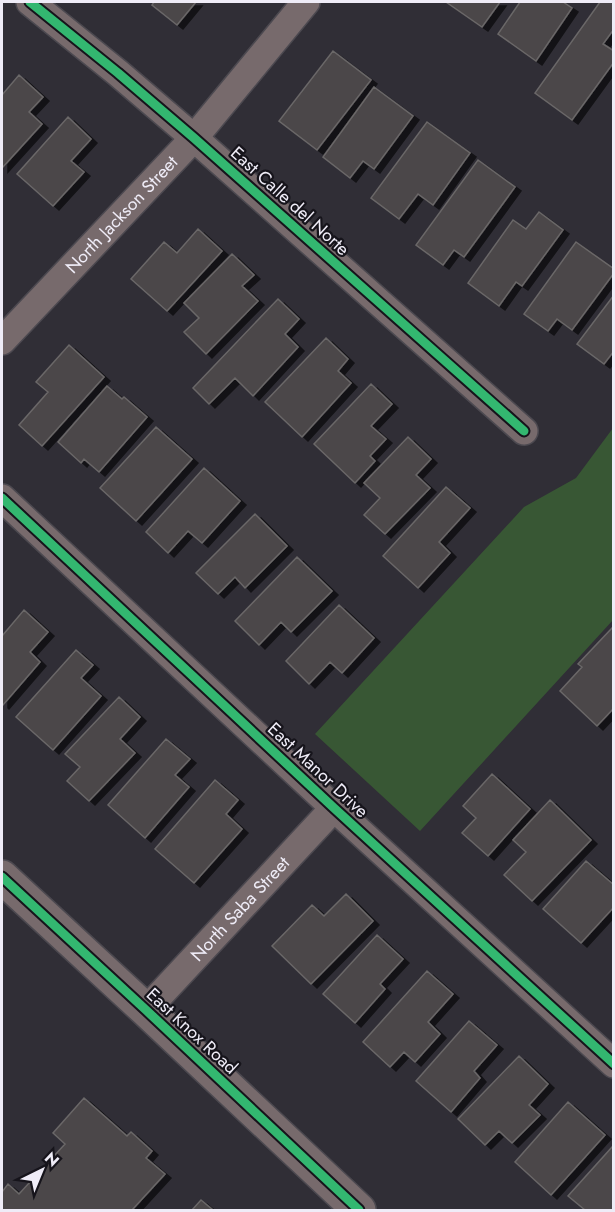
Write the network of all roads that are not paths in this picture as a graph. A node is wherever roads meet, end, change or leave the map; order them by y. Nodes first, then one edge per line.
1 (30, 2) edge
2 (306, 2) edge
3 (194, 138) junction
4 (2, 341) edge
5 (524, 431) dead end
6 (2, 498) edge
7 (334, 808) junction
8 (2, 877) edge
9 (146, 1010) junction
10 (614, 1064) edge
11 (359, 1210) edge

1 - 3 street, East Calle del Norte
2 - 3 street, North Jackson Street
3 - 4 street, North Jackson Street
3 - 5 street, East Calle del Norte
6 - 7 street, East Manor Drive
7 - 9 street, North Saba Street
7 - 10 street, East Manor Drive
8 - 9 street, East Knox Road
9 - 11 street, East Knox Road

